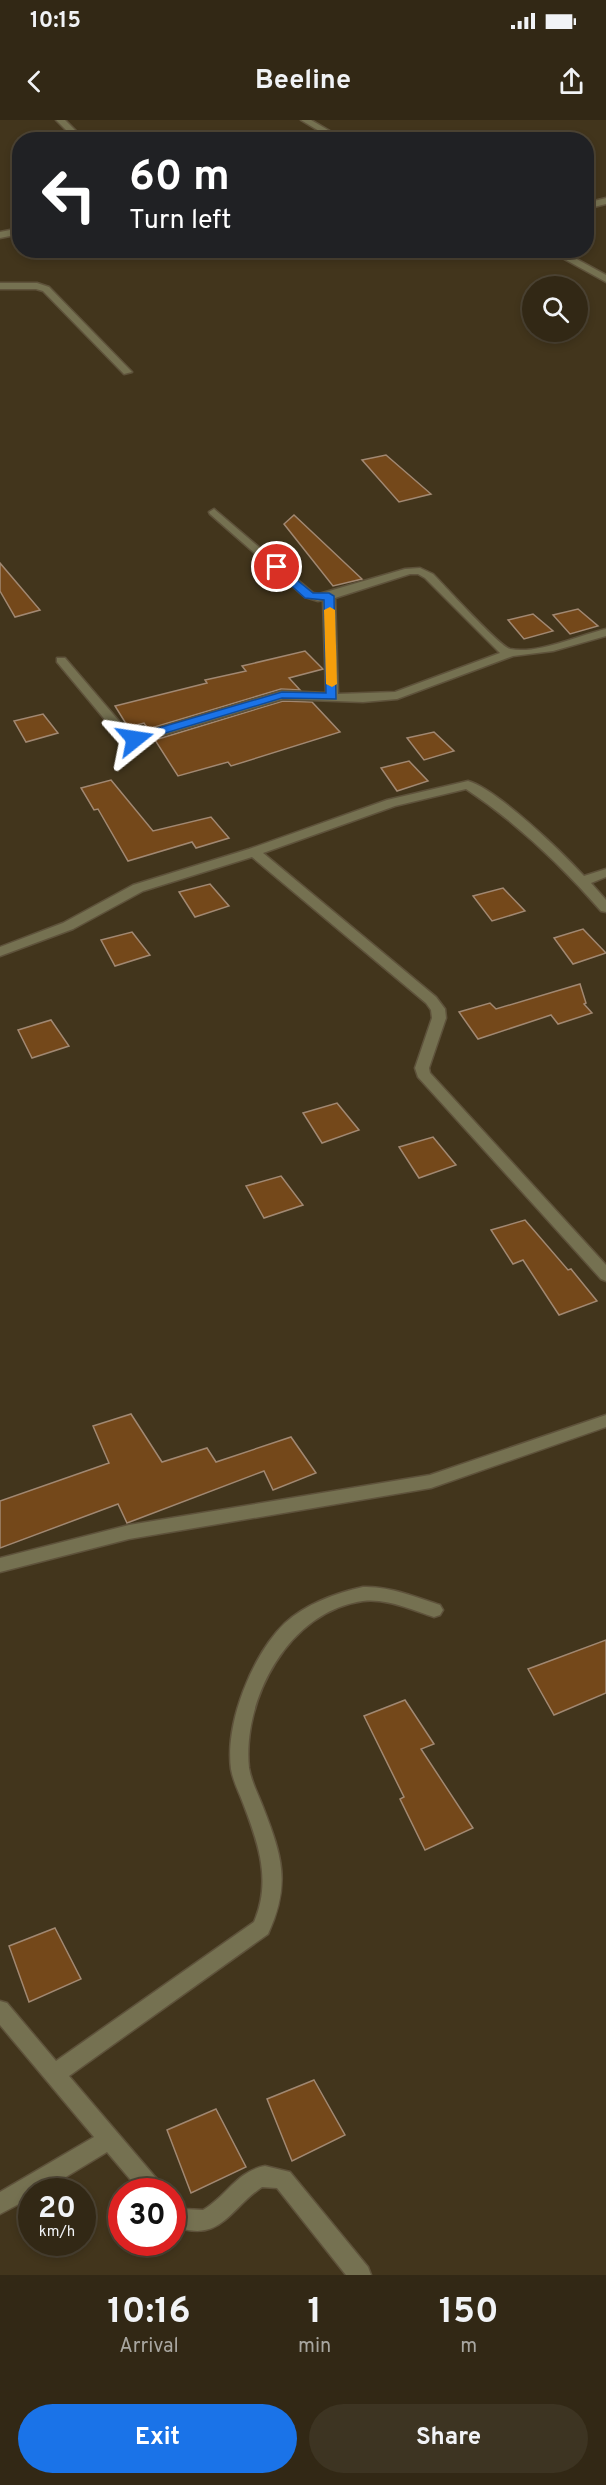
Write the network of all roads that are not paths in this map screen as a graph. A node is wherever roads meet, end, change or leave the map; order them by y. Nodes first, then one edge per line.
1 (60, 120) edge
2 (305, 120) edge
3 (73, 132) edge
4 (327, 132) edge
5 (567, 258) edge
6 (606, 279) edge
7 (0, 286) edge
8 (127, 372) dead end
9 (214, 512) dead end
10 (329, 596) junction
11 (606, 632) edge
12 (509, 654) junction
13 (61, 660) dead end
14 (332, 696) junction
15 (254, 852) junction
16 (606, 873) edge
17 (584, 881) junction
18 (606, 908) edge
19 (0, 952) edge
20 (606, 1275) edge
21 (606, 1421) edge
22 (0, 1565) edge
23 (434, 1610) dead end
24 (0, 2010) edge
25 (55, 2074) junction
26 (110, 2139) junction
27 (143, 2178) edge
28 (0, 2204) edge
29 (186, 2220) edge
30 (360, 2275) edge

1 - 3 street
2 - 4 street
5 - 6 street
7 - 8 street
9 - 10 street
10 - 12 street
10 - 14 street
11 - 12 street
12 - 14 street
13 - 14 street
15 - 17 street
15 - 19 street
15 - 20 street
16 - 17 street
17 - 18 street
21 - 22 street
23 - 25 street
24 - 25 street
25 - 26 street
26 - 27 street
26 - 28 street
29 - 30 street

